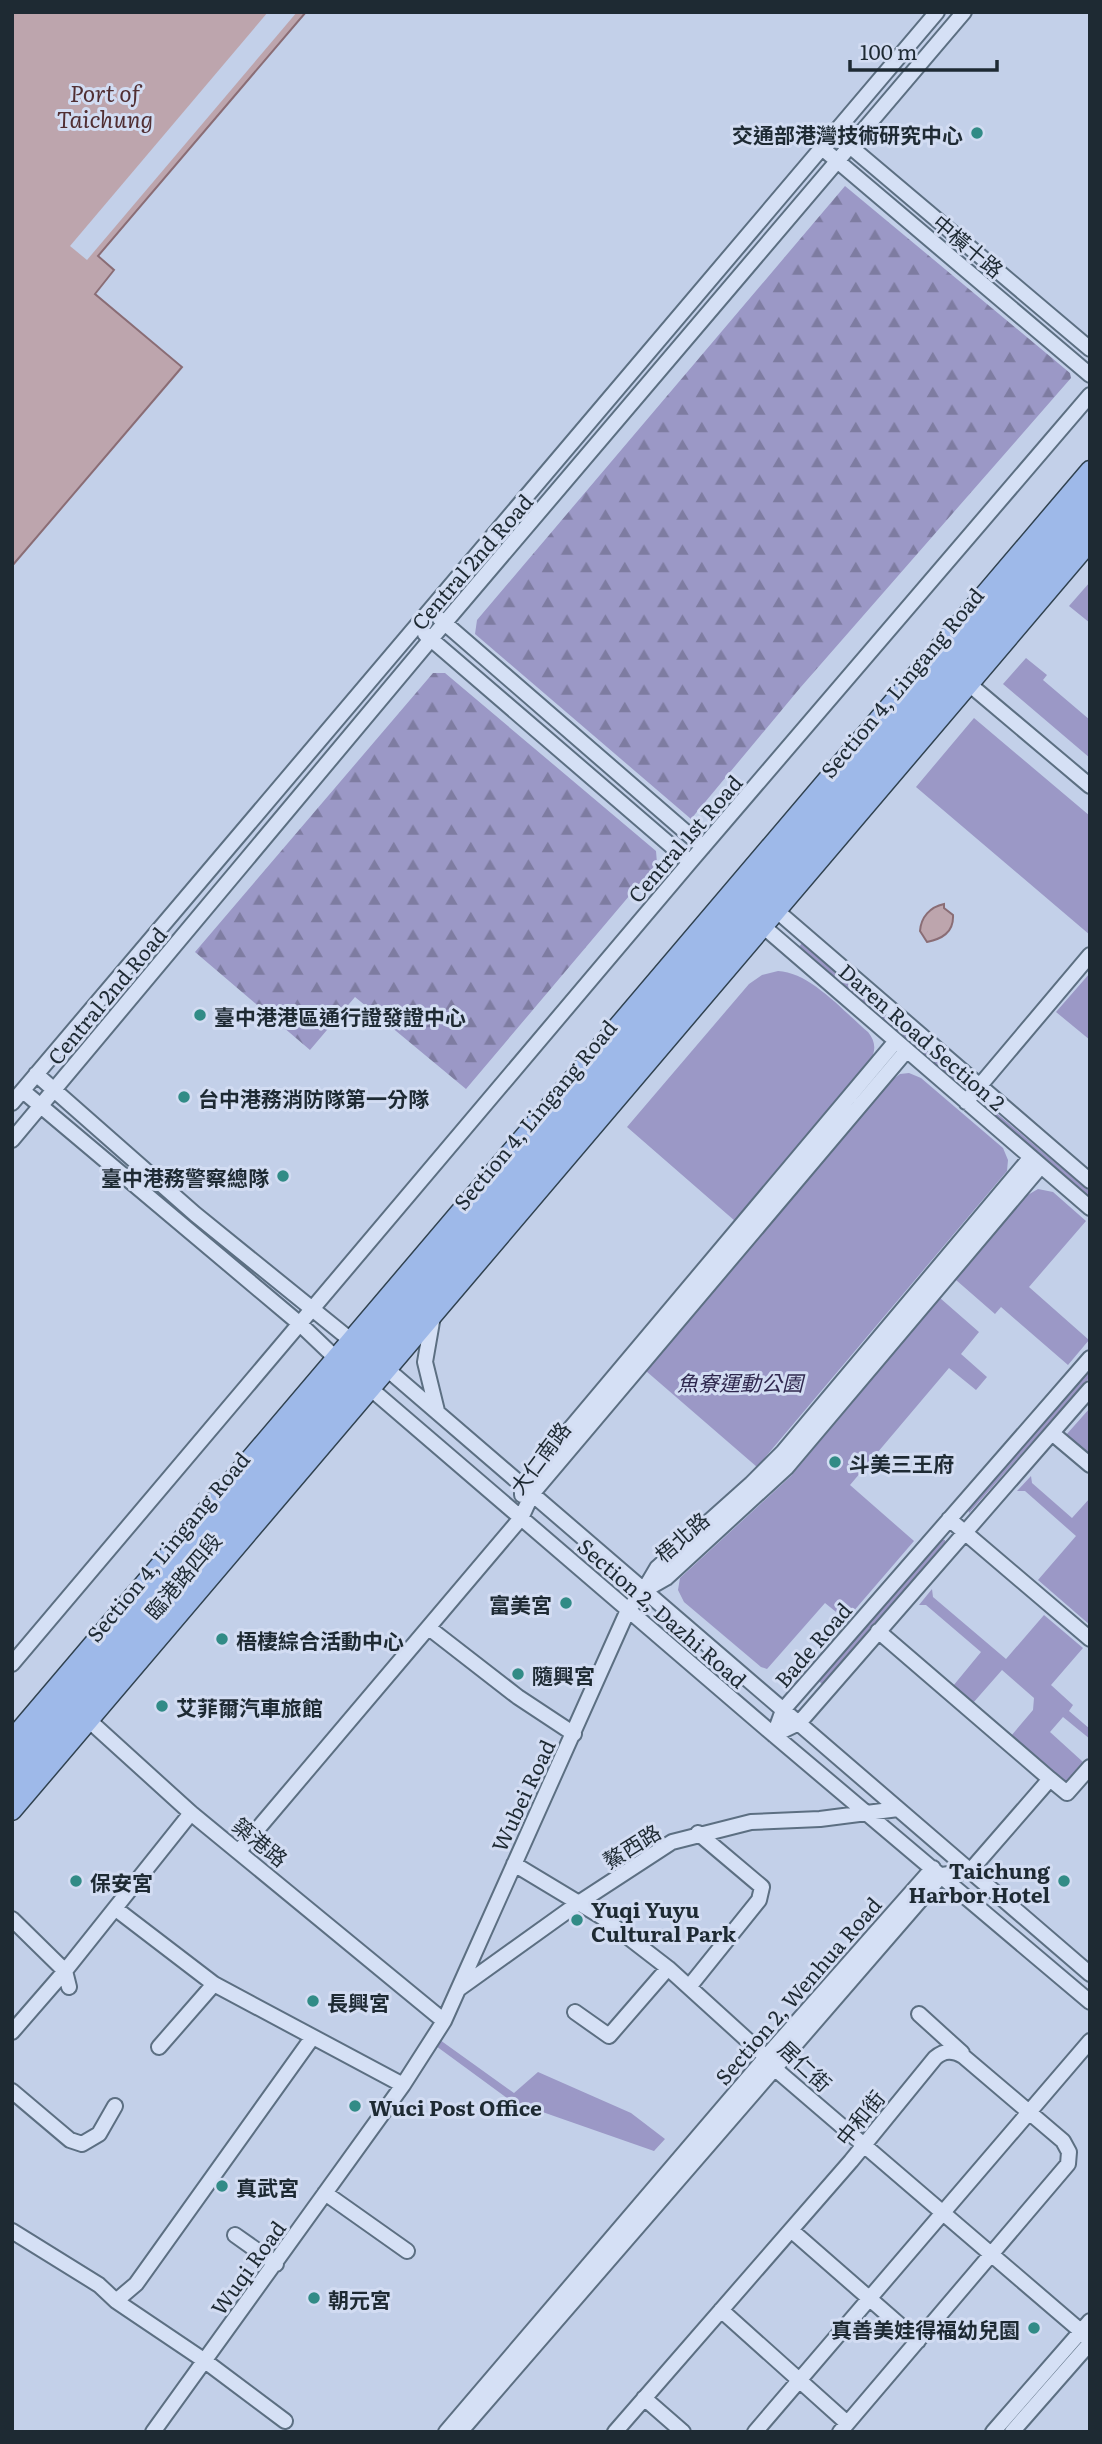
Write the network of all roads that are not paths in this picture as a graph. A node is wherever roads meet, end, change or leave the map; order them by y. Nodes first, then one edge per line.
1 (937, 12) edge
2 (964, 12) edge
3 (835, 132) junction
4 (851, 146) junction
5 (822, 148) junction
6 (838, 162) junction
7 (1090, 349) edge
8 (1090, 375) edge
9 (1090, 395) edge
10 (1090, 470) edge
11 (1090, 494) edge
12 (1090, 518) edge
13 (1090, 542) edge
14 (430, 610) junction
15 (445, 624) junction
16 (416, 626) junction
17 (431, 639) junction
18 (969, 684) junction
19 (1090, 786) edge
20 (704, 847) junction
21 (690, 862) junction
22 (759, 896) junction
23 (746, 911) junction
24 (1090, 956) edge
25 (902, 1046) junction
26 (36, 1074) junction
27 (979, 1086) junction
28 (55, 1089) junction
29 (23, 1091) junction
30 (966, 1101) junction
31 (12, 1103) edge
32 (41, 1105) junction
33 (12, 1140) edge
34 (1036, 1161) junction
35 (1090, 1181) edge
36 (1090, 1208) edge
37 (312, 1310) junction
38 (433, 1316) junction
39 (300, 1324) junction
40 (369, 1355) junction
41 (1090, 1358) edge
42 (353, 1373) junction
43 (1090, 1389) edge
44 (437, 1412) junction
45 (1052, 1433) junction
46 (1090, 1465) edge
47 (527, 1490) junction
48 (521, 1518) junction
49 (950, 1519) junction
50 (965, 1532) junction
51 (644, 1590) junction
52 (628, 1610) junction
53 (429, 1628) junction
54 (878, 1632) junction
55 (1090, 1639) edge
56 (12, 1664) edge
57 (72, 1705) junction
58 (783, 1710) junction
59 (799, 1723) junction
60 (574, 1734) junction
61 (775, 1735) junction
62 (12, 1739) edge
63 (12, 1763) edge
64 (1090, 1767) edge
65 (1050, 1779) junction
66 (12, 1787) edge
67 (898, 1809) junction
68 (12, 1811) edge
69 (191, 1813) junction
70 (869, 1814) junction
71 (698, 1833) junction
72 (239, 1851) junction
73 (514, 1864) junction
74 (937, 1871) junction
75 (970, 1871) junction
76 (580, 1902) junction
77 (116, 1909) junction
78 (12, 1919) edge
79 (668, 1968) junction
80 (65, 1971) junction
81 (1090, 1974) edge
82 (214, 1984) junction
83 (69, 1987) dead end
84 (689, 1987) junction
85 (459, 1989) junction
86 (1090, 2002) edge
87 (575, 2012) dead end
88 (919, 2014) dead end
89 (444, 2021) junction
90 (12, 2032) edge
91 (312, 2038) junction
92 (1090, 2040) edge
93 (159, 2048) dead end
94 (964, 2056) junction
95 (770, 2062) junction
96 (403, 2085) junction
97 (12, 2091) edge
98 (115, 2106) dead end
99 (1028, 2112) junction
100 (863, 2144) junction
101 (326, 2193) junction
102 (942, 2211) junction
103 (790, 2230) junction
104 (12, 2231) edge
105 (235, 2235) dead end
106 (407, 2251) dead end
107 (993, 2254) junction
108 (276, 2264) junction
109 (869, 2298) junction
110 (116, 2301) junction
111 (721, 2310) junction
112 (1087, 2333) edge
113 (918, 2341) junction
114 (205, 2361) junction
115 (799, 2380) junction
116 (644, 2398) junction
117 (285, 2421) dead end
118 (844, 2428) edge
119 (153, 2432) edge
120 (446, 2432) edge
121 (460, 2432) edge
122 (615, 2432) edge
123 (683, 2432) edge
124 (755, 2432) edge
125 (993, 2432) edge
126 (1012, 2432) edge

1 - 3 street, Central 2nd Road
2 - 4 street, Central 2nd Road
3 - 4 street, 中橫十路
3 - 5 street, Central 2nd Road
4 - 6 street, Central 2nd Road
4 - 7 street, 中橫十路
5 - 6 street, 中橫十路
5 - 14 street, Central 2nd Road
6 - 8 street, 中橫十路
6 - 15 street, Central 2nd Road
9 - 20 street, Central 1st Road
10 - 22 main road, Section 4, Lingang Road
11 - 22 main road, Section 4, Lingang Road
12 - 22 main road, Section 4, Lingang Road
13 - 18 main road, Section 4, Lingang Road
14 - 15 street
14 - 16 street, Central 2nd Road
15 - 17 street, Central 2nd Road
15 - 20 street
16 - 17 street
16 - 26 street, Central 2nd Road
17 - 21 street
17 - 28 street, Central 2nd Road
18 - 19 street
18 - 22 main road, Section 4, Lingang Road
20 - 21 street, Central 1st Road
21 - 37 street, Central 1st Road
22 - 23 main road, Section 4, Lingang Road
22 - 23 main road, Section 4, Lingang Road
22 - 27 street, Daren Road Section 2
23 - 25 street, Daren Road Section 2
23 - 38 main road, Section 4, Lingang Road
23 - 40 main road, Section 4, Lingang Road
23 - 40 main road, Section 4, Lingang Road
24 - 27 street
25 - 30 street, Daren Road Section 2
25 - 47 street, 大仁南路
26 - 28 street, Section 2, Dazhi Road
26 - 29 street, Central 2nd Road
27 - 30 street
27 - 35 street, Daren Road Section 2
28 - 32 street, Central 2nd Road
28 - 37 street, Section 2, Dazhi Road
29 - 31 street, Central 2nd Road
29 - 32 street, Section 2, Dazhi Road
30 - 34 street, Daren Road Section 2
32 - 33 street, Central 2nd Road
32 - 39 street, Section 2, Dazhi Road
34 - 36 street, Daren Road Section 2
34 - 51 street, 梧北路
37 - 39 street, Central 1st Road
37 - 40 street, Section 2, Dazhi Road
38 - 40 main road, Section 4, Lingang Road
38 - 44 street
39 - 42 street, Section 2, Dazhi Road
39 - 56 street, Central 1st Road
40 - 42 main road, Section 4, Lingang Road
40 - 42 main road, 臨港路四段
40 - 44 street, Section 2, Dazhi Road
41 - 49 street, Bade Road
42 - 48 street, Section 2, Dazhi Road
42 - 57 main road, Section 4, Lingang Road
42 - 57 main road, 臨港路四段
43 - 45 street, Bade Road
44 - 47 street, Section 2, Dazhi Road
45 - 46 street
45 - 50 street, Bade Road
47 - 48 street, 大仁南路
47 - 51 street, Section 2, Dazhi Road
48 - 52 street, Section 2, Dazhi Road
48 - 53 street
49 - 50 street
49 - 58 street, Bade Road
50 - 54 street, Bade Road
50 - 55 street
51 - 52 street, Wubei Road
51 - 58 street, Section 2, Dazhi Road
52 - 60 street, Wubei Road
52 - 61 street, Section 2, Dazhi Road
53 - 60 street
53 - 72 street
54 - 59 street, Bade Road
54 - 65 street
57 - 62 main road, 臨港路四段
57 - 63 main road, Section 4, Lingang Road
57 - 66 main road, Section 4, Lingang Road
57 - 68 main road, 臨港路四段
57 - 69 street, 築港路
58 - 59 street, Section 2, Dazhi Road
58 - 61 street, Bade Road
59 - 61 street, Bade Road
59 - 67 street, Section 2, Dazhi Road
60 - 73 street, Wubei Road
61 - 70 street, Section 2, Dazhi Road
64 - 65 street
65 - 75 street
67 - 70 street, 鰲西路
67 - 75 street, Section 2, Dazhi Road
69 - 72 street, 築港路
69 - 77 street
70 - 71 street, 鰲西路
70 - 74 street, Section 2, Dazhi Road
71 - 76 street, 鰲西路
71 - 84 street
72 - 89 street, 築港路
73 - 76 street, 居仁街
73 - 85 street, Wubei Road
74 - 75 street
74 - 86 street, Section 2, Dazhi Road
74 - 95 street, Section 2, Wenhua Road
75 - 81 street, Section 2, Dazhi Road
76 - 79 street, 居仁街
76 - 85 street, 鰲西路
77 - 80 street
77 - 82 street
78 - 80 street
79 - 84 street, 居仁街
79 - 87 street
80 - 83 street
80 - 90 street
82 - 91 street
82 - 93 street
84 - 95 street, 居仁街
85 - 89 street, Wubei Road
88 - 94 street
89 - 96 street, Wuqi Road
91 - 96 street
91 - 110 street
92 - 99 street
94 - 99 street
94 - 100 street, 中和街
95 - 100 street, 居仁街
95 - 120 street, Section 2, Wenhua Road
95 - 121 street, Section 2, Wenhua Road
96 - 101 street, Wuqi Road
97 - 98 street
99 - 102 street
99 - 107 street
100 - 102 street, 居仁街
100 - 103 street, 中和街
101 - 106 street
101 - 108 street, Wuqi Road
102 - 107 street, 居仁街
102 - 109 street
103 - 109 street
103 - 111 street, 中和街
104 - 110 street
105 - 108 street
107 - 112 street, 居仁街
107 - 113 street
108 - 114 street, Wuqi Road
109 - 113 street
109 - 115 street
110 - 114 street
111 - 115 street
111 - 116 street, 中和街
112 - 125 street
112 - 126 street
113 - 118 street
114 - 117 street
114 - 119 street, Wuqi Road
115 - 118 street
115 - 124 street
116 - 122 street, 中和街
116 - 123 street

